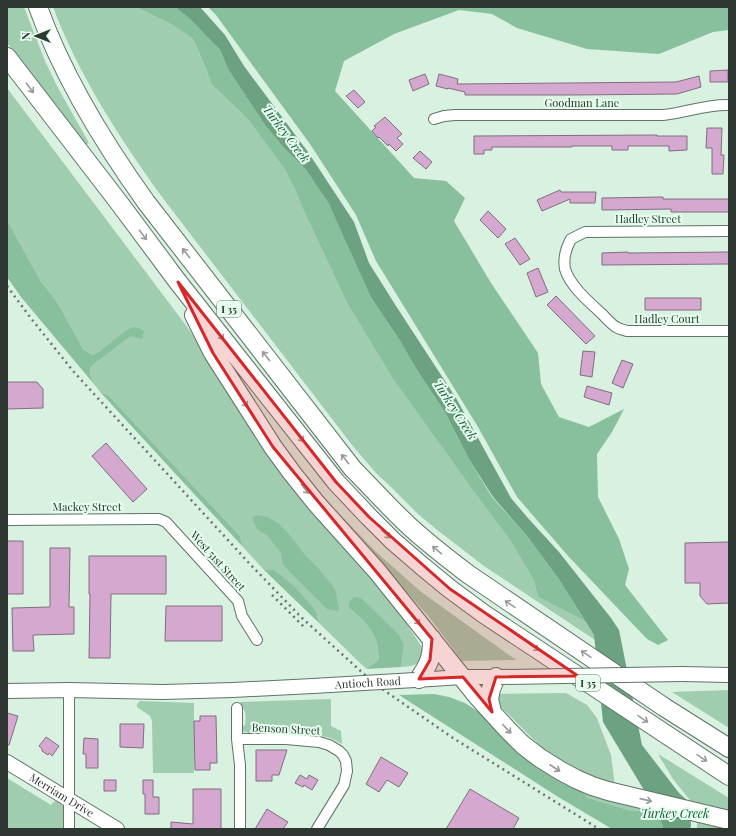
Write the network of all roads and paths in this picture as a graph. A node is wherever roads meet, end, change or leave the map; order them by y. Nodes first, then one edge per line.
1 (38, 7) edge
2 (7, 57) edge
3 (729, 105) edge
4 (434, 119) dead end
5 (729, 231) edge
6 (570, 241) joint
7 (178, 282) junction
8 (729, 331) edge
9 (7, 520) edge
10 (166, 522) joint
11 (432, 639) junction
12 (257, 640) dead end
13 (729, 674) edge
14 (462, 677) junction
15 (498, 677) junction
16 (417, 680) junction
17 (69, 690) junction
18 (7, 691) edge
19 (237, 708) dead end
20 (492, 712) junction
21 (237, 739) junction
22 (725, 744) edge
23 (7, 762) edge
24 (729, 776) edge
25 (69, 800) junction
26 (729, 820) edge
27 (69, 829) edge
28 (117, 829) edge
29 (240, 829) edge
30 (317, 829) edge

22 -> 1 highway, I 35, bridge
2 -> 7 highway, I 35
3 - 4 street, Goodman Lane
5 - 6 street, Hadley Street
6 - 8 street, Hadley Court
7 -> 11 highway
7 -> 24 highway, I 35, bridge
9 - 10 street, Mackey Street
10 - 12 street, West 51st Street
11 - 14 highway
11 - 16 highway
13 - 15 main road, Antioch Road, bridge
14 - 15 main road, Antioch Road
14 - 16 main road, Antioch Road
14 - 20 highway
15 - 20 highway
16 - 17 main road, Antioch Road, bridge
17 - 18 main road, Antioch Road
17 - 25 street
19 - 21 street
20 -> 26 highway
21 - 29 street
21 - 30 street, Benson Street
23 - 25 main road, Merriam Drive
25 - 27 street
25 - 28 main road, Merriam Drive

